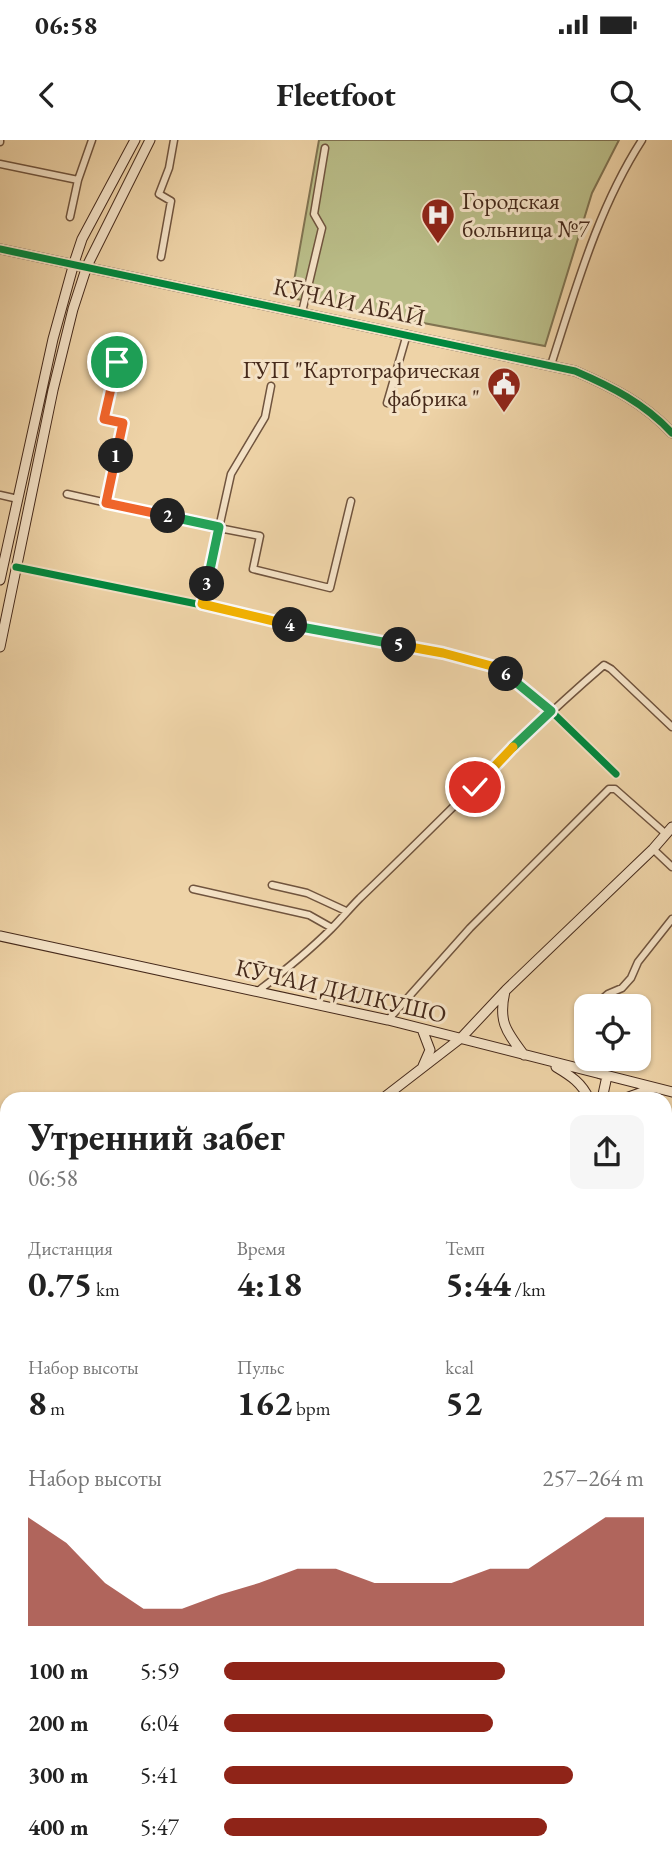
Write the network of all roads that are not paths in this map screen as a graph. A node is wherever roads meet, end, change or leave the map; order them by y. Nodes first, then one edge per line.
1 (92, 140) edge
2 (135, 140) edge
3 (150, 140) edge
4 (174, 140) edge
5 (642, 140) edge
6 (325, 148) dead end
7 (0, 164) edge
8 (78, 180) junction
9 (70, 217) dead end
10 (0, 248) edge
11 (160, 257) dead end
12 (74, 262) junction
13 (87, 266) junction
14 (302, 312) junction
15 (407, 334) junction
16 (117, 362) dead end
17 (551, 365) junction
18 (271, 386) dead end
19 (387, 403) dead end
20 (672, 433) edge
21 (67, 494) dead end
22 (0, 495) edge
23 (18, 499) junction
24 (351, 501) dead end
25 (106, 503) junction
26 (219, 527) junction
27 (16, 567) junction
28 (0, 576) edge
29 (202, 604) junction
30 (0, 647) edge
31 (551, 711) junction
32 (672, 727) edge
33 (616, 774) dead end
34 (669, 830) edge
35 (653, 849) junction
36 (672, 867) edge
37 (272, 885) dead end
38 (193, 889) dead end
39 (346, 911) junction
40 (672, 919) edge
41 (332, 928) junction
42 (0, 936) edge
43 (506, 990) junction
44 (258, 991) junction
45 (608, 994) edge
46 (387, 1020) junction
47 (422, 1029) junction
48 (461, 1038) junction
49 (524, 1055) junction
50 (545, 1061) junction
51 (604, 1071) edge
52 (419, 1073) junction
53 (603, 1075) junction
54 (654, 1088) junction
55 (392, 1092) edge
56 (586, 1092) edge
57 (602, 1092) edge
58 (643, 1092) edge
59 (672, 1092) edge

1 - 8 street
2 - 12 main road
3 - 13 main road
4 - 11 street
5 - 17 street
6 - 14 street
7 - 8 street
8 - 9 street
10 - 12 main road, КӮЧАИ АБАӢ
12 - 13 main road, КӮЧАИ АБАӢ
12 - 23 main road
13 - 14 main road, КӮЧАИ АБАӢ
13 - 27 main road
14 - 15 main road, КӮЧАИ АБАӢ
15 - 17 main road, КӮЧАИ АБАӢ
15 - 19 street
16 - 25 street
17 - 20 main road, КӮЧАИ АБАӢ
18 - 26 street
21 - 25 street
22 - 23 street
23 - 28 main road
24 - 26 street
25 - 26 street
26 - 29 street
27 - 29 street
27 - 30 main road
29 - 31 street
31 - 32 street
31 - 33 street
31 - 39 street
34 - 35 main road
34 - 46 street
35 - 36 street
35 - 43 main road
37 - 39 street
38 - 41 street
39 - 41 street
40 - 45 street
41 - 44 street
42 - 44 main road, КӮЧАИ ДИЛКУШО
43 - 48 main road
43 - 49 main road
44 - 46 main road, КӮЧАИ ДИЛКУШО
46 - 47 main road, КӮЧАИ ДИЛКУШО
47 - 48 main road, КӮЧАИ ДИЛКУШО
47 - 52 main road
48 - 49 main road, КӮЧАИ ДИЛКУШО
48 - 52 main road
49 - 50 main road, КӮЧАИ ДИЛКУШО
50 - 53 main road, КӮЧАИ ДИЛКУШО
50 - 56 main road
51 - 53 street
52 - 55 main road
53 - 54 main road, КӮЧАИ ДИЛКУШО
53 - 57 main road
54 - 58 main road
54 - 59 main road, КӮЧАИ ДИЛКУШО

